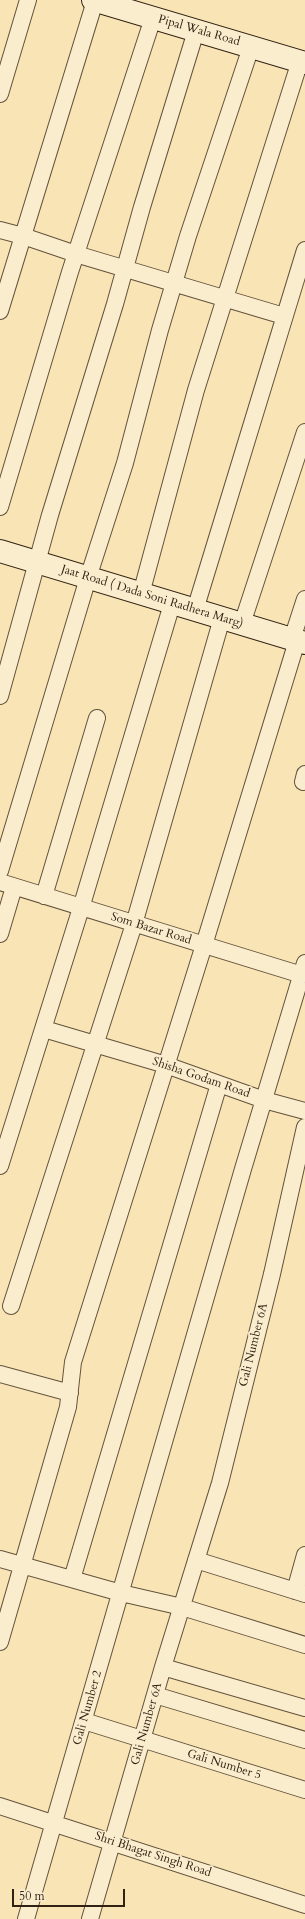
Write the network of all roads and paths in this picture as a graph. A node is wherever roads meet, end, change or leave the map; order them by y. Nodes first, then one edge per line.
1 (28, 0) edge
2 (94, 0) edge
3 (152, 18) junction
4 (196, 31) junction
5 (251, 47) junction
6 (302, 62) edge
7 (0, 94) edge
8 (0, 230) edge
9 (23, 236) junction
10 (305, 250) edge
11 (76, 254) junction
12 (125, 268) junction
13 (174, 283) junction
14 (225, 299) junction
15 (0, 311) edge
16 (284, 316) junction
17 (305, 432) edge
18 (0, 507) edge
19 (0, 551) edge
20 (37, 563) junction
21 (88, 578) junction
22 (141, 594) junction
23 (305, 599) edge
24 (172, 604) junction
25 (195, 610) junction
26 (232, 621) junction
27 (298, 641) edge
28 (0, 696) edge
29 (97, 718) dead end
30 (0, 871) edge
31 (7, 885) edge
32 (44, 896) junction
33 (82, 908) junction
34 (134, 924) junction
35 (0, 934) edge
36 (204, 945) junction
37 (303, 969) edge
38 (44, 1029) junction
39 (96, 1044) junction
40 (166, 1065) junction
41 (219, 1084) junction
42 (264, 1100) junction
43 (305, 1111) edge
44 (305, 1128) edge
45 (0, 1166) edge
46 (11, 1306) dead end
47 (0, 1374) edge
48 (70, 1393) junction
49 (305, 1555) edge
50 (0, 1559) edge
51 (196, 1560) junction
52 (22, 1566) junction
53 (72, 1579) junction
54 (300, 1592) edge
55 (121, 1593) junction
56 (182, 1607) junction
57 (0, 1642) edge
58 (305, 1645) edge
59 (164, 1667) junction
60 (155, 1695) junction
61 (305, 1708) edge
62 (84, 1721) junction
63 (142, 1739) junction
64 (305, 1740) edge
65 (305, 1790) edge
66 (0, 1806) edge
67 (55, 1823) junction
68 (112, 1842) junction
69 (305, 1905) edge
70 (26, 1919) edge
71 (90, 1919) edge

1 - 7 street
2 - 3 street, Pipal Wala Road
2 - 9 street
3 - 4 street, Pipal Wala Road
3 - 11 street
4 - 5 street, Pipal Wala Road
4 - 12 street
5 - 6 street, Pipal Wala Road
5 - 13 street
6 - 14 street
8 - 9 street
9 - 11 street
9 - 15 street
10 - 16 street
11 - 12 street
11 - 18 street
12 - 13 street
12 - 20 street
13 - 14 street
13 - 21 street
14 - 16 street
14 - 22 street
16 - 25 street
17 - 26 street
19 - 20 street, Jaat Road ( Dada Soni Radhera Marg)
20 - 21 street, Jaat Road ( Dada Soni Radhera Marg)
20 - 28 street
21 - 22 street, Jaat Road ( Dada Soni Radhera Marg)
21 - 30 street
22 - 24 street, Jaat Road ( Dada Soni Radhera Marg)
23 - 27 street
24 - 25 street, Jaat Road ( Dada Soni Radhera Marg)
24 - 33 street
25 - 26 street, Jaat Road ( Dada Soni Radhera Marg)
26 - 27 street, Jaat Road ( Dada Soni Radhera Marg)
26 - 34 street
27 - 36 street
29 - 32 street
31 - 32 street, Som Bazar Road
31 - 35 street
32 - 33 street, Som Bazar Road
33 - 34 street, Som Bazar Road
33 - 38 street
34 - 36 street, Som Bazar Road
34 - 39 street
36 - 37 street, Som Bazar Road
36 - 40 street
37 - 42 street, Gali Number 2
38 - 39 street, Shisha Godam Road
38 - 45 street
39 - 40 street, Shisha Godam Road
39 - 46 street
40 - 41 street, Shisha Godam Road
40 - 48 street
41 - 42 street, Shisha Godam Road
41 - 53 street
42 - 43 street, Shisha Godam Road
42 - 55 street, Gali Number 2
44 - 51 street, Gali Number 6A
47 - 48 street
48 - 52 street
49 - 54 street
50 - 52 street
51 - 54 street
51 - 56 street, Gali Number 6A
52 - 53 street
52 - 57 street
53 - 55 street
55 - 56 street
55 - 62 street, Gali Number 2
56 - 58 street
56 - 59 street, Gali Number 6A
59 - 60 street, Gali Number 6A
59 - 61 street
60 - 63 street, Gali Number 6A
60 - 64 street
62 - 63 street, Gali Number 5
62 - 67 street, Gali Number 2
63 - 65 street, Gali Number 5
63 - 68 street, Gali Number 6A
66 - 67 street, Shri Bhagat Singh Road
67 - 68 street, Shri Bhagat Singh Road
67 - 70 street, Gali Number 2
68 - 69 street, Shri Bhagat Singh Road
68 - 71 street, Gali Number 6A

